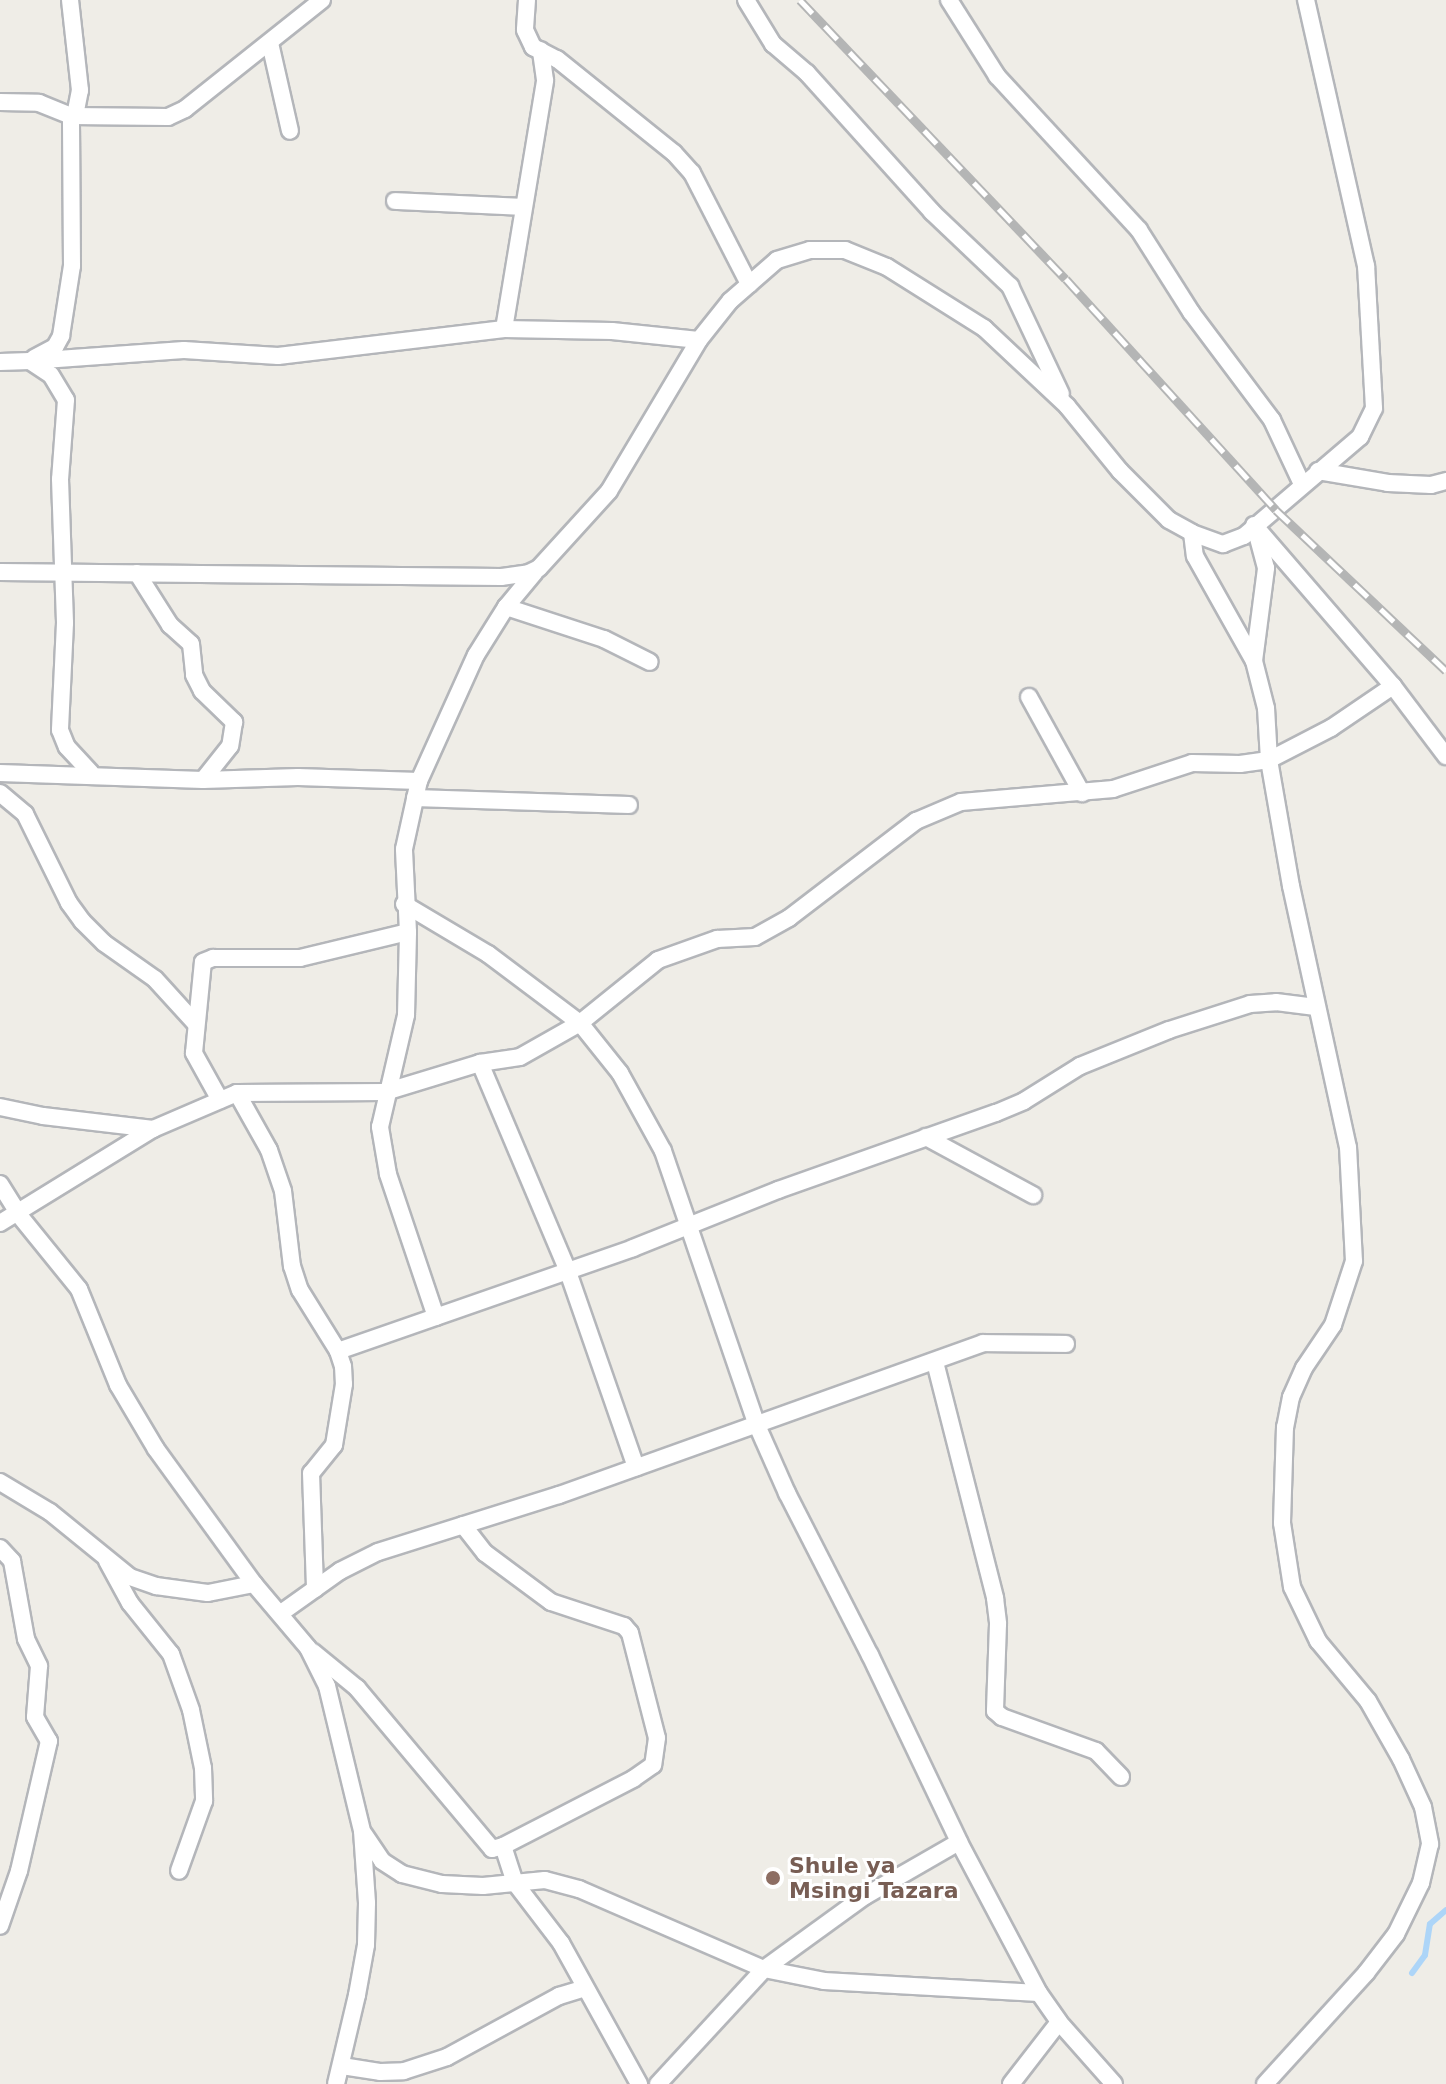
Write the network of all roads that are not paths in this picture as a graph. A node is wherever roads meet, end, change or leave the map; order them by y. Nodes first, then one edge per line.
1 (70, 0) edge
2 (322, 0) edge
3 (527, 0) edge
4 (746, 0) edge
5 (949, 0) edge
6 (1306, 0) edge
7 (270, 43) junction
8 (541, 50) junction
9 (0, 102) edge
10 (73, 116) junction
11 (290, 131) dead end
12 (395, 201) dead end
13 (522, 207) junction
14 (749, 284) junction
15 (504, 329) junction
16 (699, 340) junction
17 (30, 361) junction
18 (0, 362) edge
19 (1067, 406) junction
20 (1318, 471) junction
21 (1446, 481) edge
22 (1302, 484) junction
23 (1254, 525) junction
24 (1192, 533) junction
25 (539, 568) junction
26 (0, 572) edge
27 (62, 573) junction
28 (137, 573) junction
29 (506, 607) junction
30 (1254, 661) junction
31 (650, 662) dead end
32 (1393, 686) junction
33 (1029, 697) dead end
34 (1446, 756) edge
35 (1269, 760) junction
36 (0, 773) edge
37 (91, 773) junction
38 (203, 780) junction
39 (417, 789) junction
40 (0, 793) edge
41 (1082, 793) junction
42 (629, 805) dead end
43 (404, 904) junction
44 (408, 932) junction
45 (1316, 1007) junction
46 (195, 1023) junction
47 (580, 1023) junction
48 (480, 1063) junction
49 (385, 1092) junction
50 (237, 1093) junction
51 (220, 1100) junction
52 (0, 1107) edge
53 (153, 1129) junction
54 (926, 1137) junction
55 (0, 1184) edge
56 (1033, 1195) dead end
57 (19, 1215) junction
58 (0, 1223) edge
59 (689, 1227) junction
60 (567, 1269) junction
61 (436, 1317) junction
62 (1066, 1344) dead end
63 (338, 1351) junction
64 (935, 1362) junction
65 (756, 1423) junction
66 (636, 1467) junction
67 (0, 1482) edge
68 (463, 1525) junction
69 (0, 1548) edge
70 (107, 1561) junction
71 (254, 1584) junction
72 (315, 1589) junction
73 (281, 1613) junction
74 (308, 1648) junction
75 (1121, 1777) dead end
76 (362, 1831) junction
77 (959, 1842) junction
78 (503, 1846) junction
79 (179, 1871) dead end
80 (515, 1883) junction
81 (0, 1926) edge
82 (764, 1969) junction
83 (585, 1988) junction
84 (1039, 1993) junction
85 (1059, 2022) junction
86 (342, 2066) junction
87 (336, 2084) edge
88 (639, 2084) edge
89 (658, 2084) edge
90 (1011, 2084) edge
91 (1114, 2084) edge
92 (1265, 2084) edge

1 - 10 street
2 - 7 street
3 - 8 street
4 - 19 street
5 - 22 street
6 - 20 street
7 - 10 street
7 - 11 street
8 - 13 street
8 - 14 street
9 - 10 street
10 - 17 street
12 - 13 street
13 - 15 street
14 - 16 street
14 - 19 street
15 - 16 street
15 - 17 street
16 - 25 street
17 - 18 street
17 - 27 street
19 - 24 street
20 - 21 street
20 - 22 street
22 - 23 street
23 - 24 street
23 - 30 street
23 - 32 street
24 - 30 street
25 - 28 street
25 - 29 street
26 - 27 street
27 - 28 street
27 - 37 street
28 - 38 street
29 - 31 street
29 - 39 street
30 - 35 street
32 - 34 street
32 - 35 street
33 - 41 street
35 - 41 street
35 - 45 street
36 - 37 street
37 - 38 street
38 - 39 street
39 - 42 street
39 - 43 street
40 - 46 street
41 - 47 street
43 - 44 street
43 - 47 street
44 - 46 street
44 - 49 street
45 - 54 street
45 - 92 street
46 - 51 street
47 - 48 street
47 - 59 street
48 - 49 street
48 - 60 street
49 - 50 street
49 - 61 street
50 - 51 street
50 - 63 street
51 - 53 street
52 - 53 street
53 - 57 street
54 - 56 street
54 - 59 street
55 - 57 street
57 - 58 street
57 - 71 street
59 - 60 street
59 - 65 street
60 - 61 street
60 - 66 street
61 - 63 street
62 - 64 street
63 - 72 street
64 - 65 street
64 - 75 street
65 - 66 street
65 - 77 street
66 - 68 street
67 - 70 street
68 - 72 street
68 - 78 street
69 - 81 street
70 - 71 street
70 - 79 street
71 - 73 street
72 - 73 street
73 - 74 street
74 - 76 street
74 - 78 street
76 - 80 street
76 - 86 street
77 - 82 street
77 - 84 street
78 - 80 street
80 - 82 street
80 - 83 street
82 - 84 street
82 - 89 street
83 - 86 street
83 - 88 street
84 - 85 street
85 - 90 street
85 - 91 street
86 - 87 street

